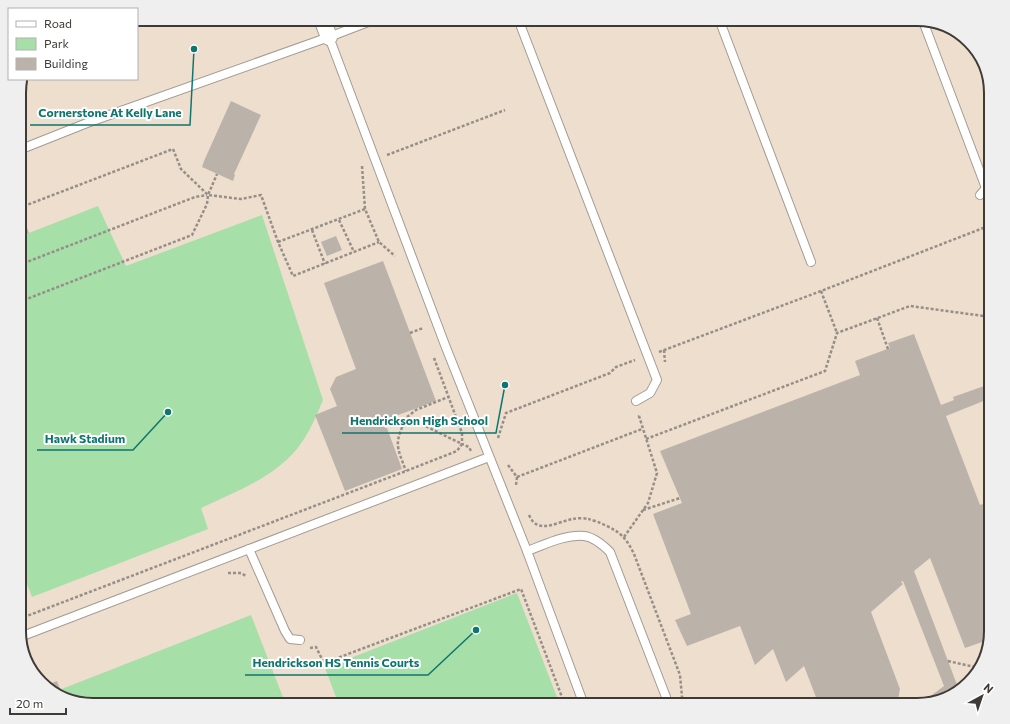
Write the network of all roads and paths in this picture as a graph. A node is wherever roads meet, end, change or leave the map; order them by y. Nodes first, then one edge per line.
1 (325, 26) edge
2 (358, 26) edge
3 (521, 26) edge
4 (722, 26) edge
5 (925, 27) edge
6 (329, 37) junction
7 (505, 110) dead end
8 (26, 147) edge
9 (387, 155) dead end
10 (362, 165) dead end
11 (217, 174) dead end
12 (984, 183) edge
13 (984, 190) edge
14 (208, 195) junction
15 (980, 195) dead end
16 (26, 205) edge
17 (365, 209) junction
18 (339, 220) junction
19 (984, 228) edge
20 (312, 230) junction
21 (278, 242) junction
22 (379, 242) junction
23 (354, 252) junction
24 (26, 262) edge
25 (398, 262) dead end
26 (811, 262) dead end
27 (324, 264) junction
28 (821, 291) junction
29 (26, 299) edge
30 (984, 317) edge
31 (876, 318) junction
32 (420, 321) dead end
33 (423, 328) junction
34 (410, 333) dead end
35 (837, 333) junction
36 (425, 335) dead end
37 (888, 349) dead end
38 (664, 350) junction
39 (648, 355) junction
40 (433, 356) dead end
41 (666, 365) dead end
42 (448, 397) junction
43 (636, 401) dead end
44 (644, 411) dead end
45 (407, 417) junction
46 (642, 429) junction
47 (646, 439) junction
48 (462, 444) junction
49 (500, 444) dead end
50 (489, 457) junction
51 (506, 458) dead end
52 (475, 462) junction
53 (494, 470) junction
54 (406, 471) junction
55 (517, 477) dead end
56 (680, 498) dead end
57 (643, 511) junction
58 (624, 537) dead end
59 (249, 549) junction
60 (526, 551) junction
61 (223, 575) dead end
62 (251, 580) dead end
63 (26, 617) edge
64 (26, 635) edge
65 (300, 640) dead end
66 (304, 649) dead end
67 (948, 661) dead end
68 (973, 667) edge
69 (563, 698) edge
70 (581, 698) edge
71 (666, 698) edge

1 - 6 street
2 - 6 lane
3 - 39 lane
4 - 26 lane
5 - 12 lane
6 - 8 lane
6 - 50 lane
7 - 9 path
10 - 17 path
11 - 14 path
13 - 15 lane
14 - 16 path
14 - 21 path
14 - 24 path
14 - 29 path
17 - 18 path
17 - 22 path
18 - 20 path
18 - 23 path
19 - 28 path
20 - 21 path
20 - 27 path
21 - 27 path
22 - 23 path
22 - 25 path
23 - 27 path
28 - 35 path
28 - 38 path
30 - 31 path
31 - 35 path
31 - 37 path
32 - 33 path
33 - 34 path
33 - 36 path
35 - 47 path
38 - 39 path
38 - 41 path
39 - 43 lane
39 - 49 path
40 - 42 path
42 - 45 path
42 - 48 path
44 - 46 path
45 - 48 path
45 - 54 path
46 - 47 path
46 - 55 path
47 - 57 path
48 - 52 path
48 - 54 path
50 - 52 lane
50 - 53 lane
51 - 53 path
52 - 59 lane
53 - 60 lane
54 - 63 path
56 - 57 path
57 - 58 path
59 - 64 lane
59 - 65 lane
60 - 70 lane
60 - 71 lane
61 - 62 path
66 - 69 path
67 - 68 path

